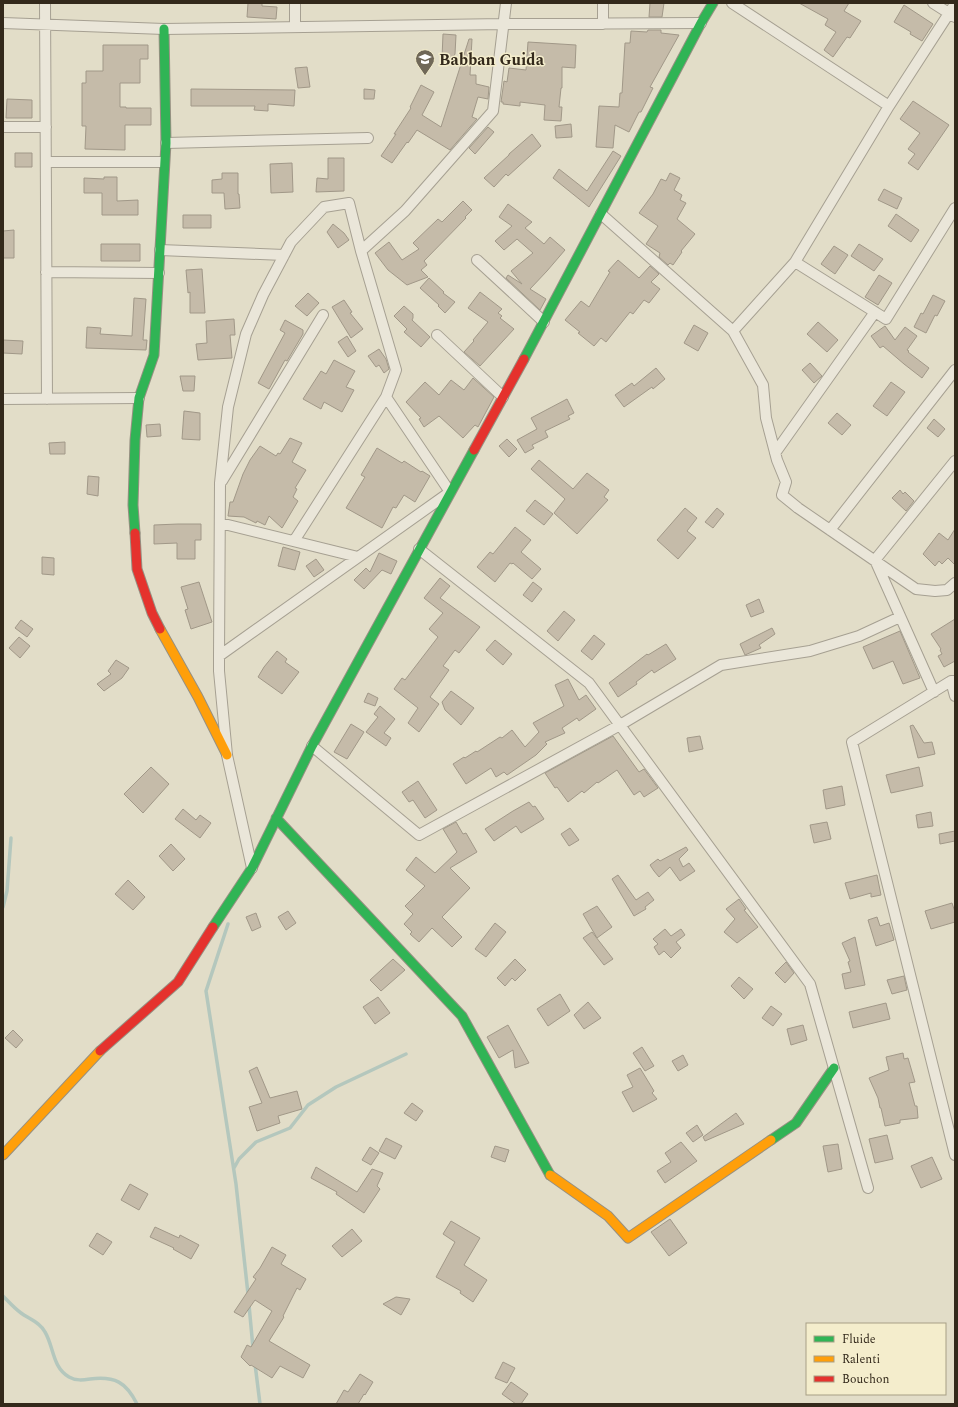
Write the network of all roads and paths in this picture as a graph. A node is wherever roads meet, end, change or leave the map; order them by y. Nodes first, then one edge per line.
1 (45, 3) edge
2 (295, 3) edge
3 (506, 3) edge
4 (603, 3) edge
5 (713, 3) edge
6 (732, 3) edge
7 (933, 3) edge
8 (955, 4) edge
9 (952, 15) edge
10 (3, 23) edge
11 (701, 23) junction
12 (45, 24) junction
13 (504, 24) junction
14 (603, 24) junction
15 (295, 27) junction
16 (164, 29) junction
17 (888, 106) junction
18 (3, 127) edge
19 (46, 127) junction
20 (368, 138) dead end
21 (166, 142) junction
22 (46, 162) junction
23 (164, 162) junction
24 (955, 208) edge
25 (601, 214) junction
26 (160, 250) junction
27 (361, 252) junction
28 (284, 255) junction
29 (478, 260) dead end
30 (795, 262) junction
31 (46, 272) junction
32 (159, 273) junction
33 (875, 312) junction
34 (323, 315) dead end
35 (544, 322) junction
36 (733, 331) junction
37 (437, 335) dead end
38 (955, 370) edge
39 (386, 397) junction
40 (503, 397) junction
41 (139, 398) junction
42 (3, 399) edge
43 (47, 399) junction
44 (775, 453) junction
45 (955, 461) edge
46 (220, 483) junction
47 (450, 492) junction
48 (220, 523) junction
49 (830, 530) junction
50 (294, 541) junction
51 (419, 549) junction
52 (358, 557) junction
53 (875, 560) junction
54 (955, 583) edge
55 (900, 617) junction
56 (219, 656) junction
57 (953, 681) edge
58 (934, 692) junction
59 (955, 696) edge
60 (620, 725) junction
61 (312, 746) junction
62 (227, 755) junction
63 (276, 818) junction
64 (252, 868) junction
65 (834, 1068) junction
66 (3, 1155) edge
67 (955, 1155) edge
68 (868, 1188) dead end

1 - 12 street
2 - 15 street
3 - 13 street
4 - 14 street
5 - 11 street
6 - 17 street
7 - 9 street
8 - 9 street
9 - 17 street
10 - 12 street
11 - 14 street
11 - 25 street
12 - 16 street
12 - 19 street
13 - 14 street
13 - 15 street
13 - 27 street
15 - 16 street
16 - 21 street
17 - 30 street
18 - 19 street
19 - 22 street
20 - 21 street
21 - 23 street
22 - 23 street
22 - 31 street
23 - 26 street
24 - 33 street
25 - 35 street
25 - 36 street
26 - 28 street
26 - 32 street
27 - 28 street
27 - 39 street
28 - 46 street
29 - 35 street
30 - 33 street
30 - 36 street
31 - 32 street
31 - 43 street
32 - 41 street
33 - 44 street
34 - 46 street
35 - 40 street
36 - 44 street
37 - 40 street
38 - 49 street
39 - 47 street
39 - 50 street
40 - 47 street
41 - 43 street
41 - 62 street
42 - 43 street
44 - 49 street
45 - 53 street
46 - 48 street
47 - 51 street
47 - 52 street
48 - 50 street
48 - 56 street
49 - 53 street
50 - 52 street
51 - 60 street
51 - 61 street
52 - 56 street
53 - 54 street
53 - 55 street
55 - 58 street
55 - 60 street
56 - 62 street
57 - 58 street
57 - 59 street
58 - 67 street
60 - 61 street
60 - 65 street
61 - 63 street
62 - 64 street
63 - 64 street
63 - 65 street
64 - 66 street
65 - 68 street

